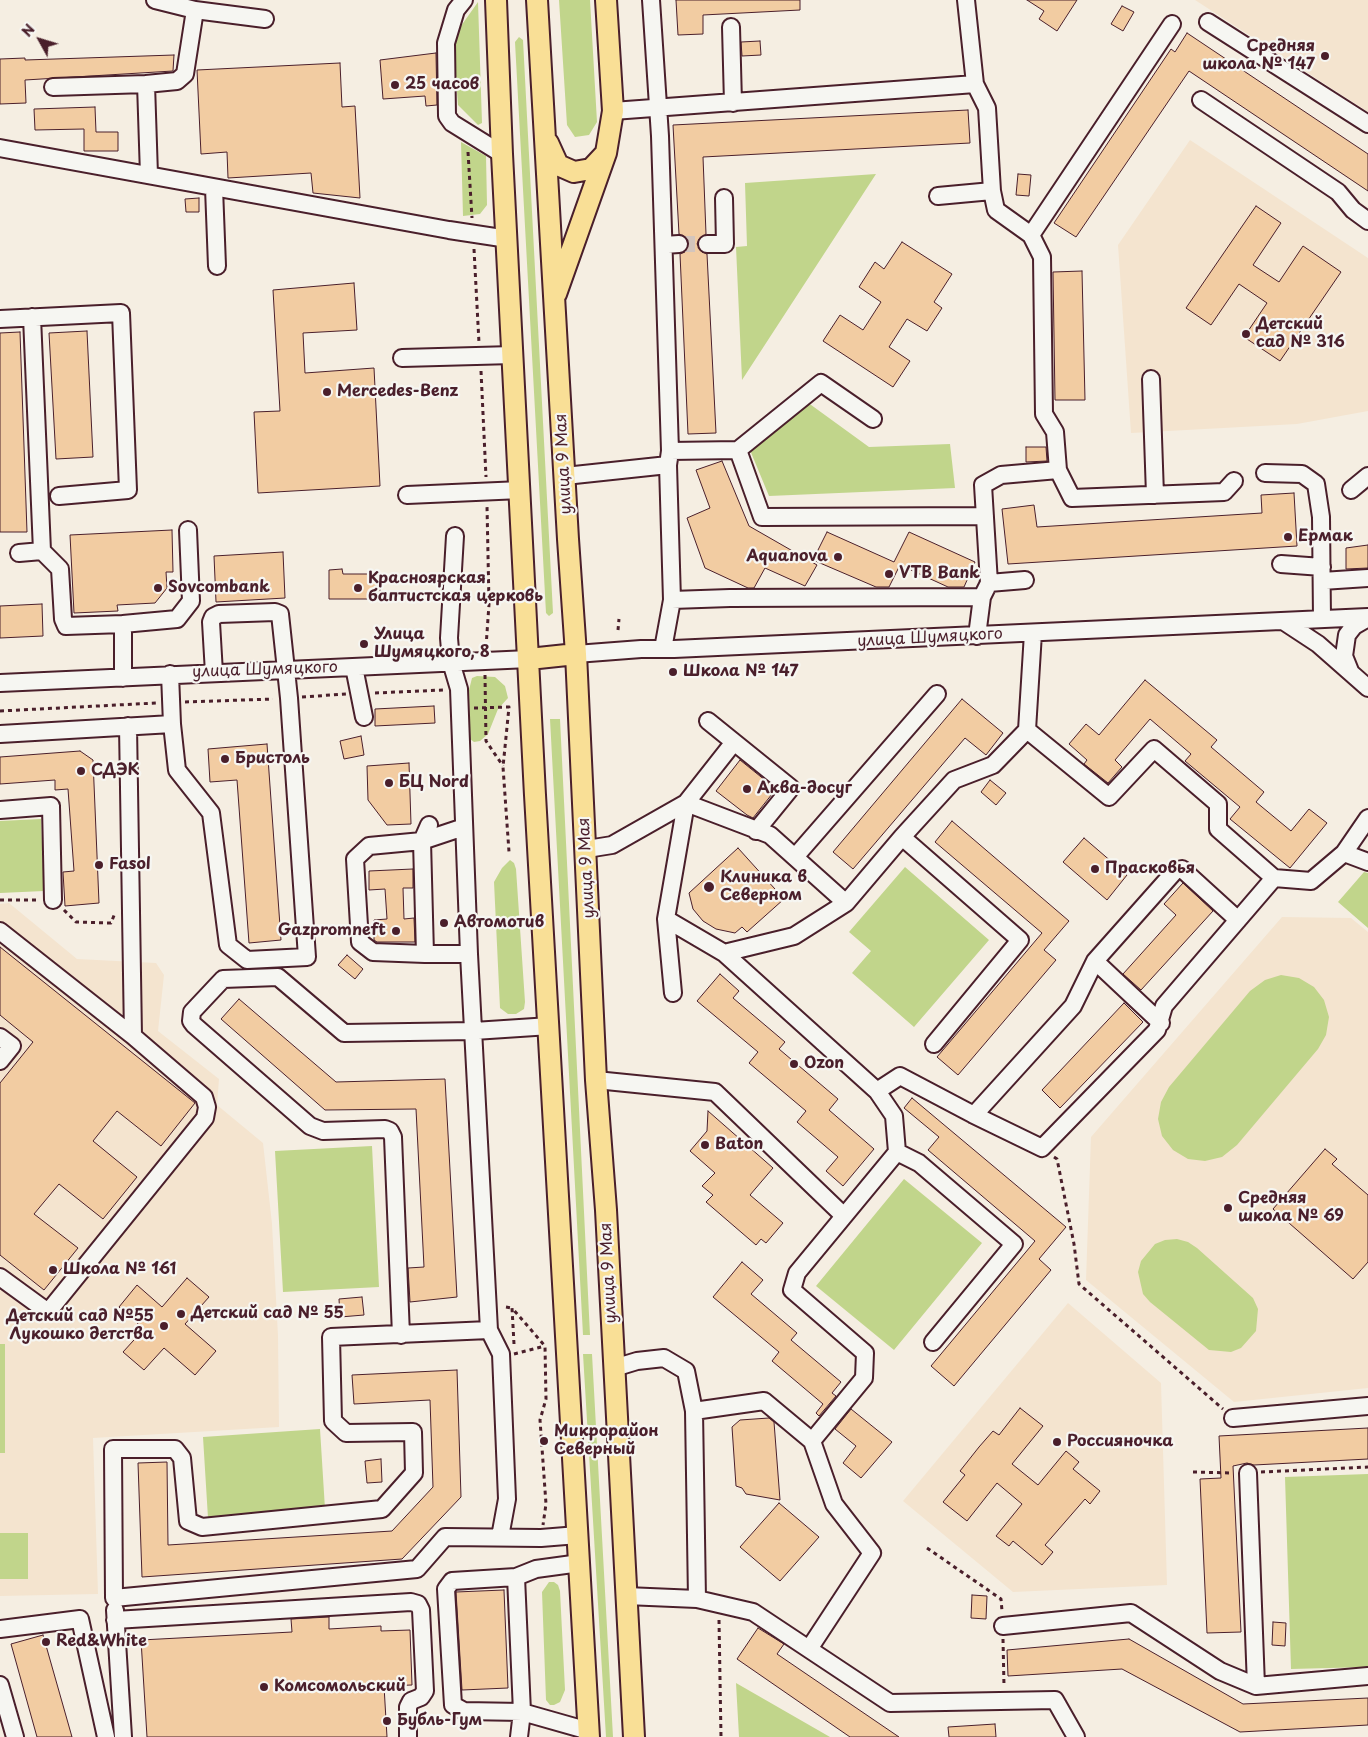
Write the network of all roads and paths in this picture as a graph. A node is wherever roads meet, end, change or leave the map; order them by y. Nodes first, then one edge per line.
1 (155, 0) edge
2 (464, 0) edge
3 (496, 0) edge
4 (537, 0) edge
5 (606, 0) edge
6 (652, 0) edge
7 (966, 0) edge
8 (195, 10) junction
9 (266, 19) dead end
10 (1208, 22) dead end
11 (1172, 24) dead end
12 (731, 26) dead end
13 (146, 84) junction
14 (975, 84) junction
15 (53, 87) dead end
16 (1201, 100) dead end
17 (733, 103) junction
18 (658, 106) junction
19 (613, 110) junction
20 (1368, 124) edge
21 (543, 134) junction
22 (0, 148) edge
23 (468, 150) dead end
24 (606, 153) junction
25 (502, 154) junction
26 (149, 176) junction
27 (214, 188) junction
28 (992, 191) junction
29 (938, 196) dead end
30 (724, 198) dead end
31 (1368, 221) edge
32 (473, 233) junction
33 (1031, 235) junction
34 (508, 239) junction
35 (707, 244) tunnel mouth
36 (218, 266) dead end
37 (554, 301) junction
38 (32, 317) junction
39 (0, 319) edge
40 (513, 355) junction
41 (480, 356) junction
42 (402, 358) dead end
43 (1151, 379) dead end
44 (873, 419) dead end
45 (738, 450) junction
46 (669, 458) junction
47 (1058, 470) junction
48 (1265, 473) dead end
49 (565, 476) junction
50 (1368, 476) edge
51 (1234, 481) dead end
52 (486, 490) junction
53 (520, 490) junction
54 (1351, 490) dead end
55 (407, 495) dead end
56 (1155, 495) junction
57 (59, 496) dead end
58 (985, 516) junction
59 (188, 530) dead end
60 (455, 536) dead end
61 (42, 551) junction
62 (19, 553) dead end
63 (1281, 564) dead end
64 (1322, 574) junction
65 (1368, 578) edge
66 (1024, 580) dead end
67 (986, 590) junction
68 (672, 600) junction
69 (1368, 618) edge
70 (619, 619) dead end
71 (1322, 619) junction
72 (1283, 621) junction
73 (123, 624) junction
74 (618, 630) dead end
75 (1033, 633) junction
76 (977, 636) junction
77 (486, 648) dead end
78 (664, 650) junction
79 (576, 654) junction
80 (529, 659) junction
81 (451, 662) junction
82 (354, 667) junction
83 (286, 670) junction
84 (485, 672) dead end
85 (214, 673) junction
86 (170, 674) junction
87 (1352, 674) junction
88 (123, 678) junction
89 (0, 683) edge
90 (1368, 683) edge
91 (1368, 688) edge
92 (459, 689) junction
93 (359, 693) junction
94 (937, 694) dead end
95 (289, 698) junction
96 (172, 702) junction
97 (458, 708) junction
98 (486, 709) junction
99 (0, 711) edge
100 (364, 717) dead end
101 (708, 721) dead end
102 (172, 724) junction
103 (128, 726) junction
104 (1027, 730) junction
105 (0, 734) edge
106 (734, 742) junction
107 (503, 767) junction
108 (686, 803) junction
109 (0, 810) edge
110 (1368, 818) edge
111 (429, 825) dead end
112 (464, 827) junction
113 (756, 831) junction
114 (902, 838) junction
115 (422, 841) junction
116 (587, 849) junction
117 (509, 852) dead end
118 (1344, 853) junction
119 (795, 857) junction
120 (1368, 862) edge
121 (1274, 878) junction
122 (0, 900) edge
123 (53, 900) junction
124 (846, 903) junction
125 (116, 910) dead end
126 (666, 919) junction
127 (1238, 920) junction
128 (0, 931) edge
129 (724, 953) junction
130 (425, 954) junction
131 (469, 954) junction
132 (1096, 961) junction
133 (673, 993) dead end
134 (1161, 1022) junction
135 (550, 1026) junction
136 (474, 1031) junction
137 (133, 1036) junction
138 (0, 1037) edge
139 (934, 1044) dead end
140 (0, 1061) edge
141 (596, 1080) junction
142 (878, 1091) junction
143 (974, 1115) junction
144 (1042, 1148) junction
145 (897, 1152) junction
146 (844, 1216) junction
147 (1, 1278) edge
148 (506, 1306) dead end
149 (512, 1308) junction
150 (489, 1330) junction
151 (401, 1335) junction
152 (933, 1342) dead end
153 (545, 1346) junction
154 (510, 1357) junction
155 (614, 1368) junction
156 (1368, 1406) edge
157 (694, 1411) junction
158 (1233, 1418) joint
159 (812, 1441) junction
160 (1368, 1467) edge
161 (1193, 1472) dead end
162 (1248, 1473) junction
163 (546, 1504) dead end
164 (578, 1535) junction
165 (500, 1537) junction
166 (927, 1548) dead end
167 (580, 1564) junction
168 (516, 1577) junction
169 (626, 1596) junction
170 (114, 1598) junction
171 (697, 1599) junction
172 (719, 1604) junction
173 (115, 1620) junction
174 (1002, 1626) junction
175 (0, 1629) edge
176 (809, 1649) junction
177 (1368, 1676) edge
178 (0, 1685) edge
179 (1256, 1686) junction
180 (1004, 1702) junction
181 (522, 1712) junction
182 (589, 1734) edge
183 (15, 1737) edge
184 (106, 1737) edge
185 (123, 1737) edge
186 (408, 1737) edge
187 (519, 1737) edge
188 (634, 1737) edge
189 (720, 1737) edge
190 (1076, 1737) edge

1 - 8 street
2 - 25 street
3 - 25 main road
4 - 21 main road, улица 9 Мая
5 - 19 main road
6 - 18 street
7 - 14 street
8 - 9 street
8 - 13 street
10 - 20 street
11 - 33 street
12 - 17 street
13 - 15 street
13 - 26 street
14 - 17 street
14 - 28 street
16 - 31 street
17 - 18 street
18 - 19 street
18 - 46 street
19 - 24 main road
21 - 24 main road
21 - 37 main road, улица 9 Мая
22 - 26 street
23 - 32 path
24 - 37 main road
25 - 34 main road
26 - 27 street
27 - 32 street
27 - 36 street
28 - 29 street
28 - 33 street
30 - 35 street
32 - 34 street
32 - 41 path
33 - 47 street
34 - 40 main road
37 - 49 main road, улица 9 Мая
38 - 39 street
38 - 57 street
38 - 61 street
40 - 41 street
40 - 53 main road
41 - 42 street
41 - 52 path
43 - 56 street
44 - 45 street
45 - 46 street
45 - 58 street
46 - 49 street
46 - 68 street
47 - 56 street
47 - 58 street
48 - 64 street
49 - 79 main road, улица 9 Мая
50 - 54 street
51 - 56 street
52 - 53 street
52 - 55 street
52 - 77 path
53 - 80 main road
58 - 67 street
59 - 73 street
60 - 81 street
61 - 62 street
61 - 73 street
63 - 64 street
64 - 65 street
64 - 71 street
66 - 67 street
67 - 68 street
67 - 76 street
68 - 78 street
69 - 71 street, улица Шумяцкого
69 - 87 street
70 - 74 path
71 - 72 street, улица Шумяцкого
72 - 75 street, улица Шумяцкого
72 - 87 street
73 - 88 street
75 - 76 street, улица Шумяцкого
75 - 104 street
76 - 78 street, улица Шумяцкого
78 - 79 street, улица Шумяцкого
79 - 80 main road
79 - 116 main road, улица 9 Мая
80 - 81 street, улица Шумяцкого
80 - 135 main road
81 - 82 street, улица Шумяцкого
81 - 92 street
82 - 83 street, улица Шумяцкого
82 - 93 street
83 - 85 street, улица Шумяцкого
83 - 85 street
83 - 95 street
84 - 98 path
85 - 86 street, улица Шумяцкого
86 - 88 street, улица Шумяцкого
86 - 96 street
87 - 90 street
87 - 91 street
88 - 89 street, улица Шумяцкого
92 - 93 path
92 - 97 street
93 - 95 path
93 - 100 street
94 - 119 street
95 - 96 path
95 - 102 street
96 - 99 path
96 - 102 street
97 - 98 path
97 - 112 street
98 - 107 path
98 - 107 path
101 - 106 street
102 - 103 street
103 - 105 street
103 - 137 street
104 - 114 street
104 - 121 street
106 - 108 street
106 - 113 street
107 - 117 path
108 - 113 street
108 - 116 street
108 - 126 street
109 - 123 street
110 - 118 street
111 - 115 street
112 - 115 street
112 - 131 street
113 - 119 street
114 - 124 street
114 - 139 street
115 - 130 street
115 - 130 street
116 - 141 main road, улица 9 Мая
118 - 120 street
118 - 121 street
119 - 124 street
121 - 127 street
122 - 123 path
123 - 125 path
124 - 129 street
126 - 129 street
126 - 133 street
127 - 132 street
127 - 134 street
128 - 137 street
129 - 142 street
130 - 131 street
131 - 136 street
132 - 134 street
132 - 143 street
134 - 144 street
135 - 136 street
135 - 164 main road
136 - 150 street
136 - 151 street
137 - 147 street
138 - 140 street
141 - 146 street
141 - 155 main road, улица 9 Мая
142 - 143 street
142 - 145 street
143 - 144 street
144 - 158 path
145 - 146 street
145 - 152 street
146 - 159 street
148 - 149 path
149 - 153 path
149 - 154 path
150 - 151 street
150 - 154 street
151 - 170 street
153 - 154 path
153 - 163 path
154 - 165 street
155 - 157 street
155 - 169 main road, улица 9 Мая
156 - 158 street
157 - 159 street
157 - 171 street
159 - 176 street
160 - 162 path
161 - 162 path
162 - 179 street
164 - 165 street
164 - 167 main road
165 - 170 street
166 - 174 path
167 - 168 street
167 - 182 main road
168 - 181 street
168 - 181 street
169 - 171 street
169 - 188 main road, улица 9 Мая
170 - 173 street
171 - 172 street
172 - 176 street
172 - 189 path
173 - 185 street
173 - 186 street
174 - 179 street
174 - 180 path
175 - 184 street
176 - 180 street
177 - 179 street
178 - 183 street
180 - 190 street
181 - 182 street
181 - 187 street

